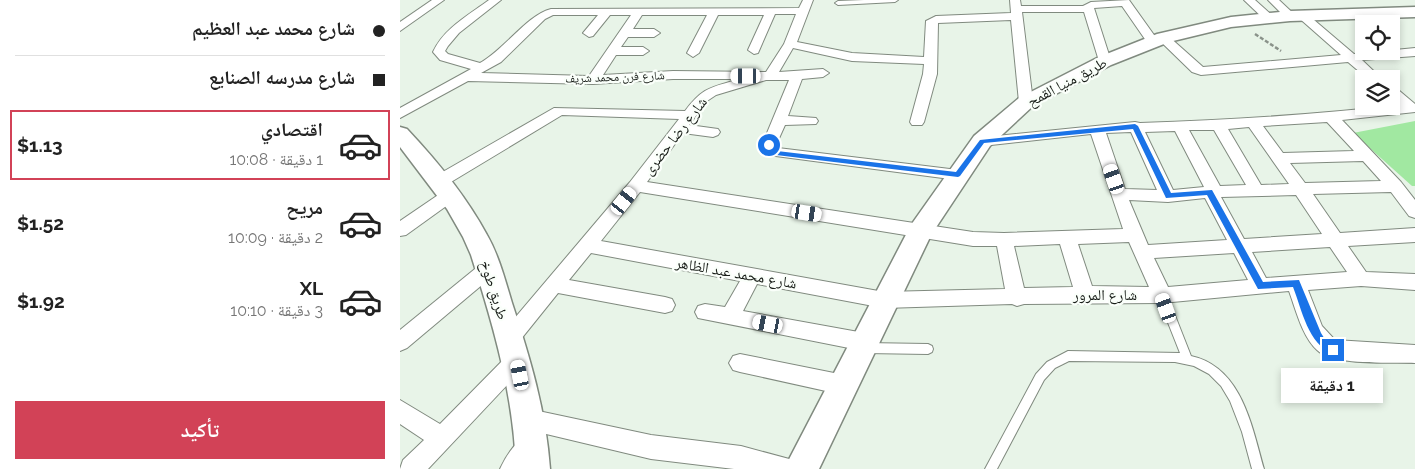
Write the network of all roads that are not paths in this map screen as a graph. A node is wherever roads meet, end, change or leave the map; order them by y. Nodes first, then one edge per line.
1 (439, 0) edge
2 (496, 0) edge
3 (587, 0) edge
4 (894, 0) edge
5 (1249, 0) edge
6 (1124, 2) edge
7 (838, 4) dead end
8 (806, 5) edge
9 (1016, 8) edge
10 (1088, 9) junction
11 (578, 11) junction
12 (607, 11) junction
13 (639, 11) junction
14 (771, 11) junction
15 (714, 12) junction
16 (1415, 12) edge
17 (1284, 13) edge
18 (400, 27) edge
19 (589, 33) dead end
20 (625, 33) junction
21 (654, 33) dead end
22 (1158, 40) junction
23 (790, 44) junction
24 (754, 50) dead end
25 (612, 51) junction
26 (643, 51) dead end
27 (1415, 52) edge
28 (693, 53) dead end
29 (1352, 58) junction
30 (930, 61) junction
31 (1104, 61) junction
32 (483, 68) junction
33 (1366, 70) edge
34 (823, 73) dead end
35 (767, 76) junction
36 (797, 76) junction
37 (467, 77) junction
38 (593, 80) junction
39 (1400, 98) edge
40 (1026, 102) junction
41 (1413, 109) edge
42 (400, 114) edge
43 (690, 114) junction
44 (1331, 117) junction
45 (779, 120) junction
46 (811, 121) dead end
47 (917, 122) dead end
48 (1253, 123) junction
49 (1179, 125) junction
50 (1219, 125) junction
51 (1135, 126) junction
52 (679, 128) junction
53 (1097, 129) junction
54 (713, 132) dead end
55 (982, 141) junction
56 (403, 142) edge
57 (1364, 156) junction
58 (1279, 158) junction
59 (958, 175) junction
60 (636, 186) junction
61 (1395, 186) junction
62 (445, 188) junction
63 (1301, 190) junction
64 (1257, 191) junction
65 (1213, 192) junction
66 (1119, 195) junction
67 (1168, 196) junction
68 (1415, 212) edge
69 (400, 230) edge
70 (920, 230) junction
71 (1135, 235) junction
72 (1415, 235) edge
73 (1068, 238) junction
74 (1004, 240) junction
75 (1336, 240) junction
76 (587, 245) junction
77 (1238, 246) junction
78 (1142, 252) junction
79 (488, 269) junction
80 (752, 276) junction
81 (1361, 279) junction
82 (1415, 282) edge
83 (1296, 283) junction
84 (554, 285) junction
85 (1261, 286) junction
86 (1085, 294) junction
87 (1162, 295) junction
88 (1017, 298) junction
89 (884, 300) junction
90 (665, 305) dead end
91 (705, 312) dead end
92 (730, 317) junction
93 (400, 342) edge
94 (863, 345) junction
95 (513, 349) junction
96 (928, 349) dead end
97 (1415, 354) edge
98 (1187, 359) junction
99 (740, 363) dead end
100 (844, 385) junction
101 (400, 411) edge
102 (531, 431) junction
103 (441, 438) junction
104 (412, 469) edge
105 (512, 469) edge
106 (533, 469) edge
107 (784, 469) edge
108 (801, 469) edge
109 (991, 469) edge
110 (1258, 469) edge

1 - 18 street
2 - 32 street
3 - 11 street
4 - 7 lane
5 - 17 street
6 - 10 street
6 - 22 street
8 - 14 street
8 - 23 street
9 - 10 street
9 - 30 street
9 - 40 street
10 - 31 street
11 - 12 street
11 - 32 street
12 - 13 street
12 - 19 street
13 - 15 street
13 - 20 street
14 - 15 street
14 - 24 street
15 - 28 street
16 - 17 main road, طريق منيا القمح
17 - 22 main road, طريق منيا القمح
17 - 29 street
20 - 21 street
20 - 25 street
22 - 29 street
22 - 31 main road, طريق منيا القمح
23 - 30 street
23 - 35 street
25 - 26 street
25 - 38 street
27 - 29 street
29 - 33 street
30 - 47 street
31 - 40 main road, طريق منيا القمح
32 - 37 street
34 - 36 street, شارع فرن محمد شريف
35 - 36 street, شارع فرن محمد شريف
35 - 38 street, شارع فرن محمد شريف
35 - 43 street, شارع رضا حضرى
36 - 45 street
37 - 38 street, شارع فرن محمد شريف
37 - 42 street
39 - 41 street
40 - 55 main road, طريق منيا القمح
41 - 44 street
43 - 52 street, شارع رضا حضرى
43 - 62 street
44 - 48 street
44 - 57 street
45 - 46 street
45 - 59 street
48 - 50 street
48 - 58 street
49 - 50 street
49 - 51 street
49 - 65 street
50 - 64 street
51 - 53 street
51 - 67 street
52 - 54 street
52 - 60 street, شارع رضا حضرى
53 - 55 street
53 - 66 street
55 - 59 main road, طريق منيا القمح
56 - 62 main road, طريق طوخ
57 - 58 street
57 - 61 street
58 - 63 street
59 - 70 main road, طريق منيا القمح
60 - 70 street
60 - 76 street, شارع رضا حضرى
61 - 63 street
61 - 68 street
62 - 69 street
62 - 79 main road, طريق طوخ
63 - 64 street
63 - 75 street
64 - 65 street
65 - 67 street
65 - 77 street
66 - 67 street
66 - 71 street
70 - 74 street
70 - 89 main road, طريق منيا القمح
71 - 73 street
71 - 78 street
72 - 75 street
73 - 74 street
73 - 86 street
74 - 88 street
75 - 77 street
75 - 81 street
76 - 80 street, شارع محمد عبد الظاهر
76 - 84 street, شارع رضا حضرى
77 - 78 street
77 - 85 street
78 - 87 street
79 - 93 street
79 - 95 main road, طريق طوخ
80 - 89 street, شارع محمد عبد الظاهر
80 - 92 street
81 - 82 street, شارع المرور
81 - 83 street, شارع المرور
83 - 85 street, شارع المرور
83 - 97 street
84 - 90 street
84 - 95 street, شارع رضا حضرى
85 - 87 street, شارع المرور
86 - 87 street, شارع المرور
86 - 88 street, شارع المرور
87 - 98 lane
88 - 89 street, شارع المرور
89 - 94 main road, طريق منيا القمح
91 - 92 street
92 - 94 street
94 - 96 lane
94 - 100 main road, طريق منيا القمح
95 - 102 main road, طريق طوخ
95 - 103 street, شارع رضا حضرى
98 - 109 lane
98 - 110 lane
99 - 100 street
100 - 108 main road, طريق منيا القمح
101 - 103 street
102 - 105 street
102 - 106 main road, طريق طوخ
102 - 107 street
103 - 104 street, شارع رضا حضرى

